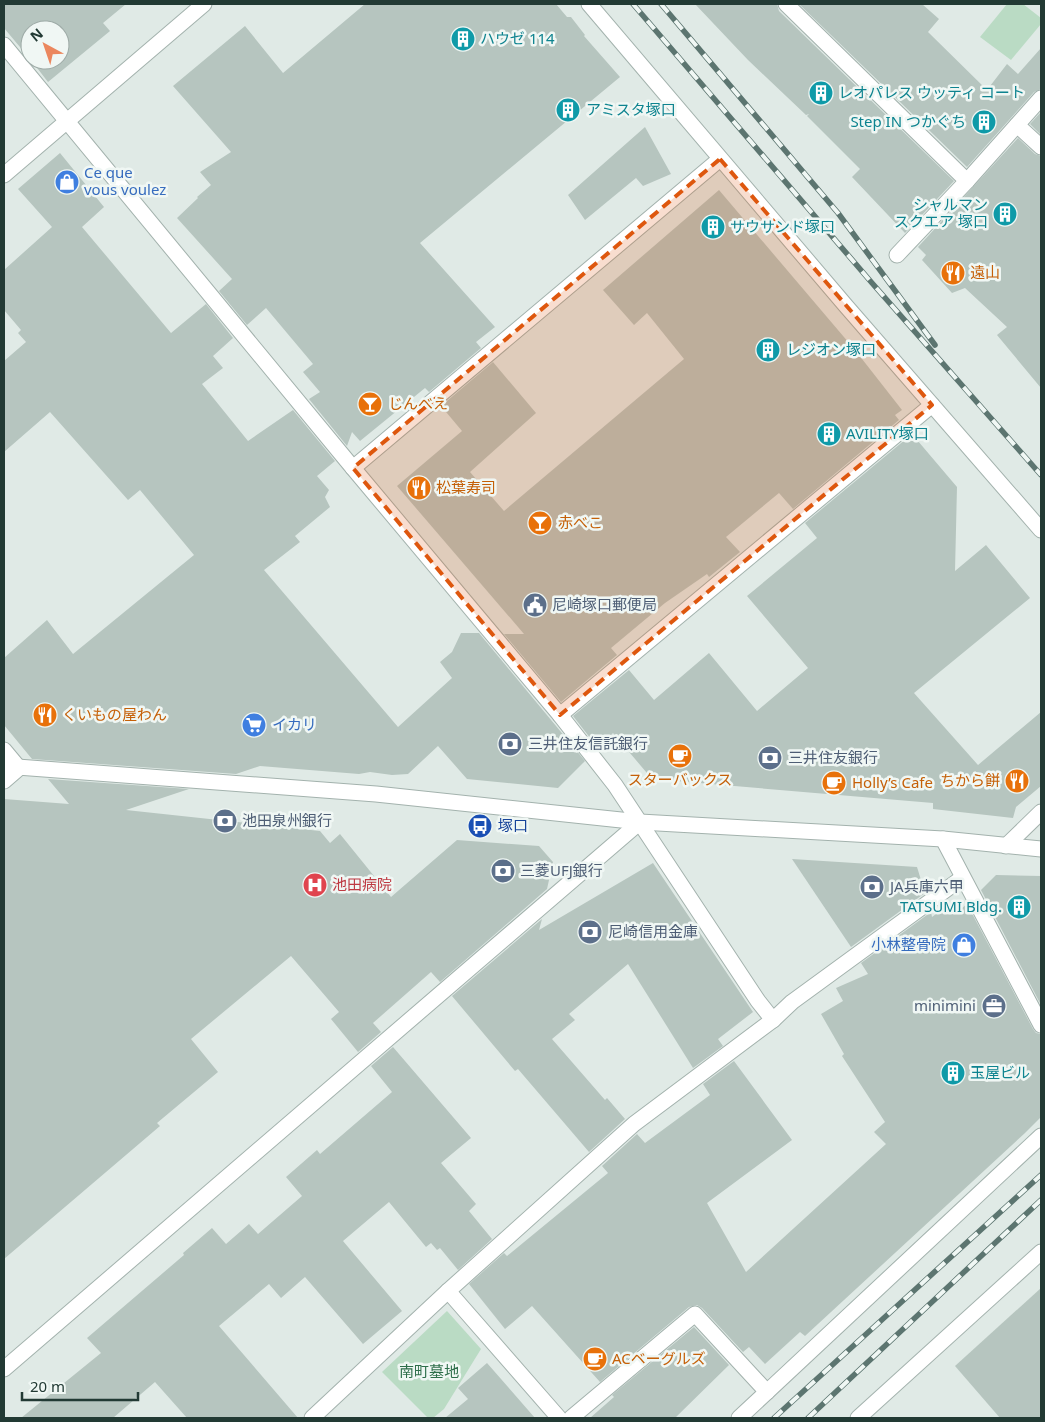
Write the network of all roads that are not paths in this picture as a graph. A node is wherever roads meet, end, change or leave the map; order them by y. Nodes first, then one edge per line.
1 (204, 4) edge
2 (588, 4) edge
3 (786, 4) edge
4 (4, 46) edge
5 (1041, 98) edge
6 (68, 121) junction
7 (1017, 125) junction
8 (1041, 147) edge
9 (720, 159) junction
10 (4, 175) edge
11 (967, 181) junction
12 (897, 255) dead end
13 (932, 405) junction
14 (353, 468) junction
15 (1041, 530) edge
16 (560, 715) junction
17 (4, 750) edge
18 (4, 766) edge
19 (19, 768) junction
20 (4, 781) edge
21 (1041, 812) edge
22 (640, 822) junction
23 (943, 839) junction
24 (1006, 846) junction
25 (1041, 849) edge
26 (962, 878) junction
27 (772, 1020) junction
28 (1041, 1025) edge
29 (1041, 1136) edge
30 (1041, 1252) edge
31 (448, 1291) junction
32 (4, 1369) edge
33 (766, 1392) junction
34 (312, 1418) edge
35 (559, 1418) edge
36 (571, 1418) edge
37 (739, 1418) edge
38 (858, 1418) edge

1 - 6 street
2 - 9 street
3 - 11 street
4 - 6 street
5 - 7 street
6 - 10 street
6 - 14 street
7 - 8 street
7 - 11 street
9 - 13 street
9 - 14 street
11 - 12 street
13 - 15 street
13 - 16 street
14 - 16 street
16 - 22 street
17 - 19 street
18 - 19 street
19 - 20 street
19 - 22 street
21 - 24 street
22 - 23 street
22 - 27 street
22 - 32 street
23 - 24 street
23 - 26 street
24 - 25 street
26 - 27 street
26 - 28 street
27 - 31 street
29 - 33 street
30 - 38 street
31 - 34 street
31 - 35 street
33 - 36 street
33 - 37 street

